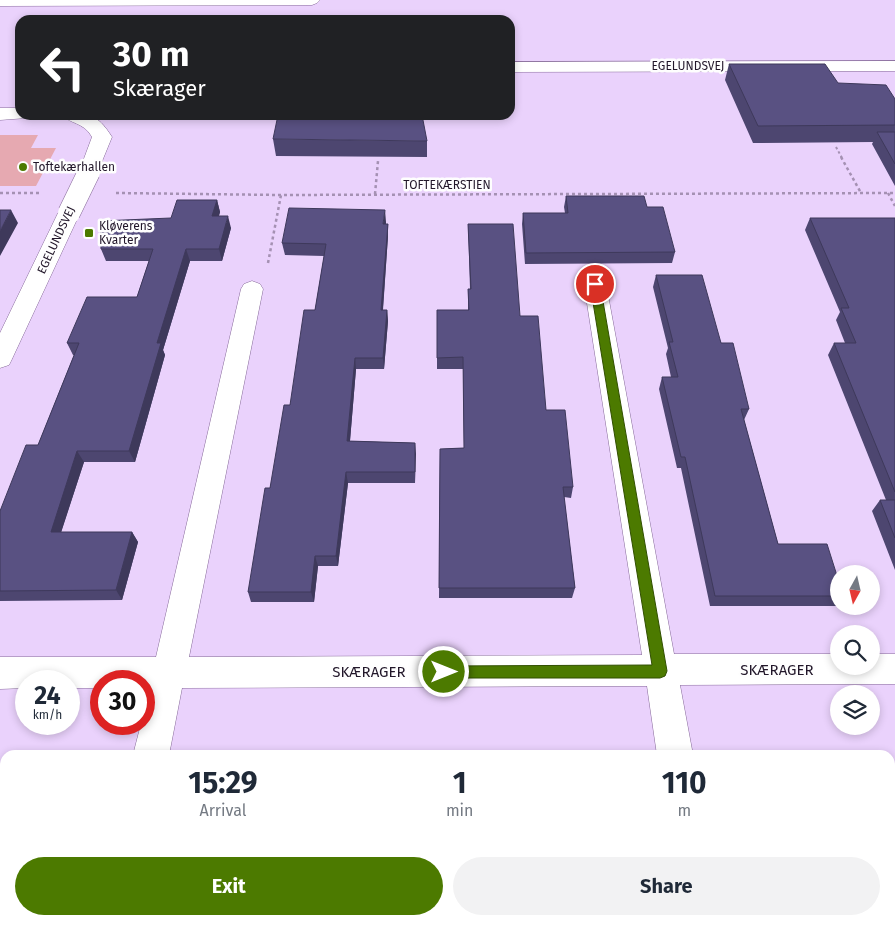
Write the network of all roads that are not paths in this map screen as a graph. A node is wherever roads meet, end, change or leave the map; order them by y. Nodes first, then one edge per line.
1 (312, 0) edge
2 (0, 1) edge
3 (895, 66) edge
4 (515, 67) edge
5 (0, 114) edge
6 (15, 114) edge
7 (88, 120) edge
8 (94, 120) edge
9 (91, 121) junction
10 (595, 284) dead end
11 (252, 289) road end
12 (2, 350) edge
13 (895, 669) edge
14 (660, 671) junction
15 (169, 673) junction
16 (0, 674) edge
17 (152, 750) edge
18 (674, 750) edge

1 - 2 street
3 - 4 street, EGELUNDSVEJ
5 - 6 street
7 - 9 street
8 - 9 street
9 - 12 street, EGELUNDSVEJ, bridge
10 - 14 street
11 - 15 street
13 - 14 street, SKÆRAGER
14 - 15 street, SKÆRAGER
14 - 18 street
15 - 16 street, SKÆRAGER
15 - 17 street

